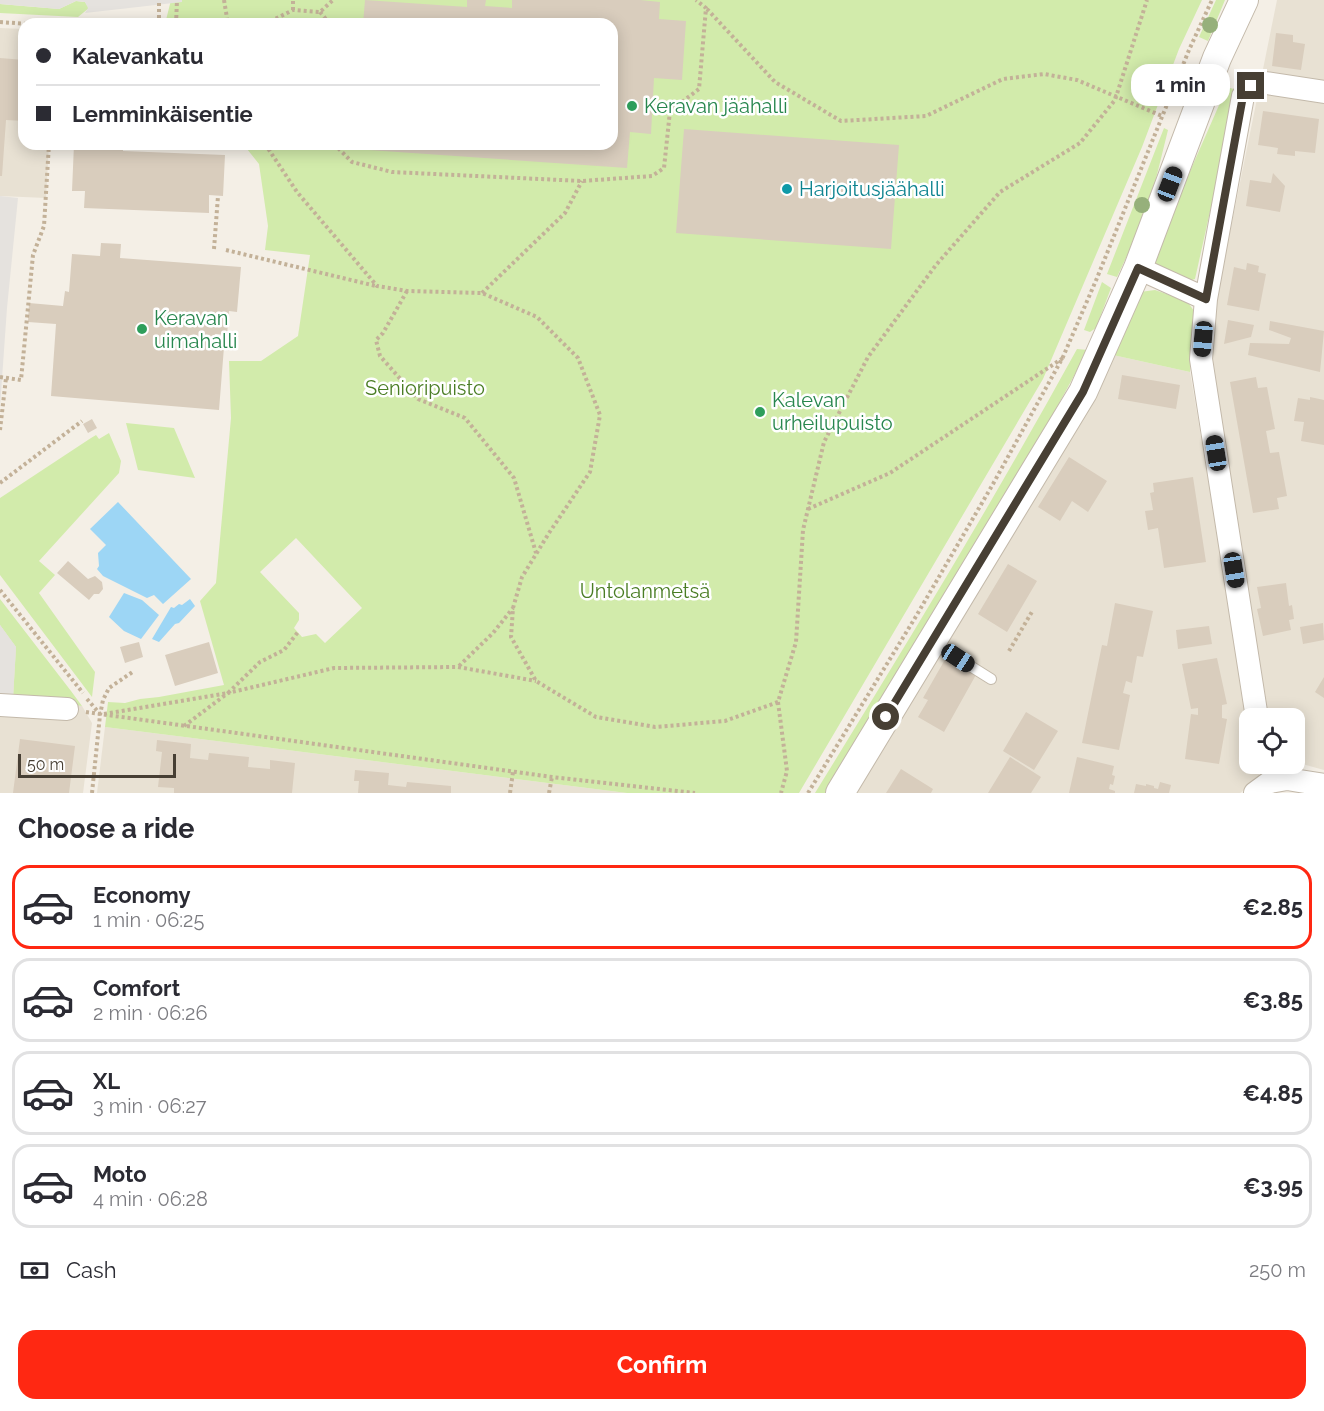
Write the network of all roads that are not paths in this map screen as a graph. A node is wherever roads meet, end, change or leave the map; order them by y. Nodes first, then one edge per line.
1 (1244, 0) edge
2 (1324, 92) edge
3 (1138, 268) junction
4 (1206, 299) junction
5 (932, 642) junction
6 (991, 679) dead end
7 (0, 705) edge
8 (1255, 708) edge
9 (67, 709) dead end
10 (1264, 779) edge
11 (1324, 785) edge
12 (840, 793) edge

1 - 3 street
2 - 4 street
3 - 4 street
3 - 5 street
4 - 8 street
5 - 6 lane
5 - 12 street
7 - 9 street
10 - 11 street

